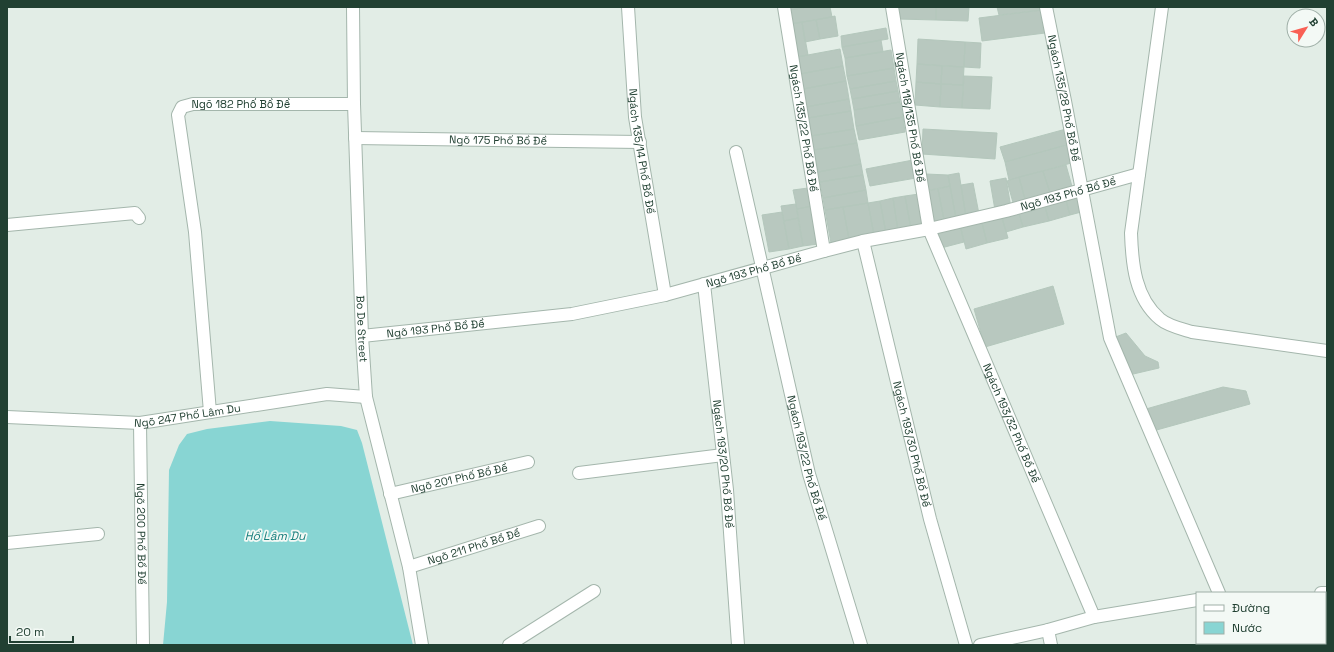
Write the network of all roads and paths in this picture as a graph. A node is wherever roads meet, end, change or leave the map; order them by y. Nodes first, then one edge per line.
1 (354, 7) edge
2 (628, 7) edge
3 (784, 7) edge
4 (892, 7) edge
5 (1046, 7) edge
6 (1162, 7) edge
7 (354, 104) junction
8 (355, 138) junction
9 (640, 142) junction
10 (736, 152) dead end
11 (1139, 174) junction
12 (1082, 190) junction
13 (139, 218) dead end
14 (7, 225) edge
15 (929, 229) junction
16 (863, 241) junction
17 (824, 251) junction
18 (763, 267) junction
19 (704, 284) junction
20 (665, 295) junction
21 (362, 336) junction
22 (1327, 351) edge
23 (366, 397) junction
24 (210, 412) junction
25 (7, 417) edge
26 (140, 423) junction
27 (723, 455) junction
28 (528, 462) dead end
29 (579, 473) dead end
30 (390, 494) junction
31 (539, 526) dead end
32 (98, 534) dead end
33 (7, 543) edge
34 (409, 566) junction
35 (594, 591) dead end
36 (1218, 592) edge
37 (1196, 600) edge
38 (1094, 617) junction
39 (1048, 630) junction
40 (143, 645) edge
41 (422, 645) edge
42 (508, 645) edge
43 (738, 645) edge
44 (861, 645) edge
45 (966, 645) edge
46 (980, 645) edge
47 (1051, 645) edge

1 - 7 street, Bo De Street
2 - 9 street, Ngách 135/14 Phố Bồ Đề
3 - 17 street, Ngách 135/22 Phố Bồ Đề
4 - 15 street, Ngách 118/135 Phố Bồ Đề
5 - 12 street, Ngách 135/28 Phố Bồ Đề
6 - 11 street
7 - 8 street, Bo De Street
7 - 24 street, Ngõ 182 Phố Bồ Đề
8 - 9 street, Ngõ 175 Phố Bồ Đề
8 - 21 street, Bo De Street
9 - 20 street, Ngách 135/14 Phố Bồ Đề
10 - 18 street, Ngách 193/22 Phố Bồ Đề
11 - 12 street, Ngõ 193 Phố Bồ Đề
11 - 22 street
12 - 15 street, Ngõ 193 Phố Bồ Đề
12 - 36 street, Ngách 135/28 Phố Bồ Đề
13 - 14 street
15 - 16 street, Ngõ 193 Phố Bồ Đề
15 - 38 street, Ngách 193/32 Phố Bồ Đề
16 - 17 street, Ngõ 193 Phố Bồ Đề
16 - 45 street, Ngách 193/30 Phố Bồ Đề
17 - 18 street, Ngõ 193 Phố Bồ Đề
18 - 19 street, Ngõ 193 Phố Bồ Đề
18 - 44 street, Ngách 193/22 Phố Bồ Đề
19 - 20 street, Ngõ 193 Phố Bồ Đề
19 - 27 street, Ngách 193/20 Phố Bồ Đề
20 - 21 street, Ngõ 193 Phố Bồ Đề
21 - 23 street, Bo De Street
23 - 24 street, Ngõ 247 Phố Lâm Du
23 - 30 street, Bo De Street
24 - 26 street, Ngõ 247 Phố Lâm Du
25 - 26 street, Ngõ 247 Phố Lâm Du
26 - 40 street, Ngõ 200 Phố Bồ Đề
27 - 29 street
27 - 43 street, Ngách 193/20 Phố Bồ Đề
28 - 30 street, Ngõ 201 Phố Bồ Đề
30 - 34 street, Bo De Street
31 - 34 street, Ngõ 211 Phố Bồ Đề
32 - 33 street
34 - 41 street, Bo De Street
35 - 42 street
37 - 38 street
38 - 39 street
39 - 46 street
39 - 47 street

